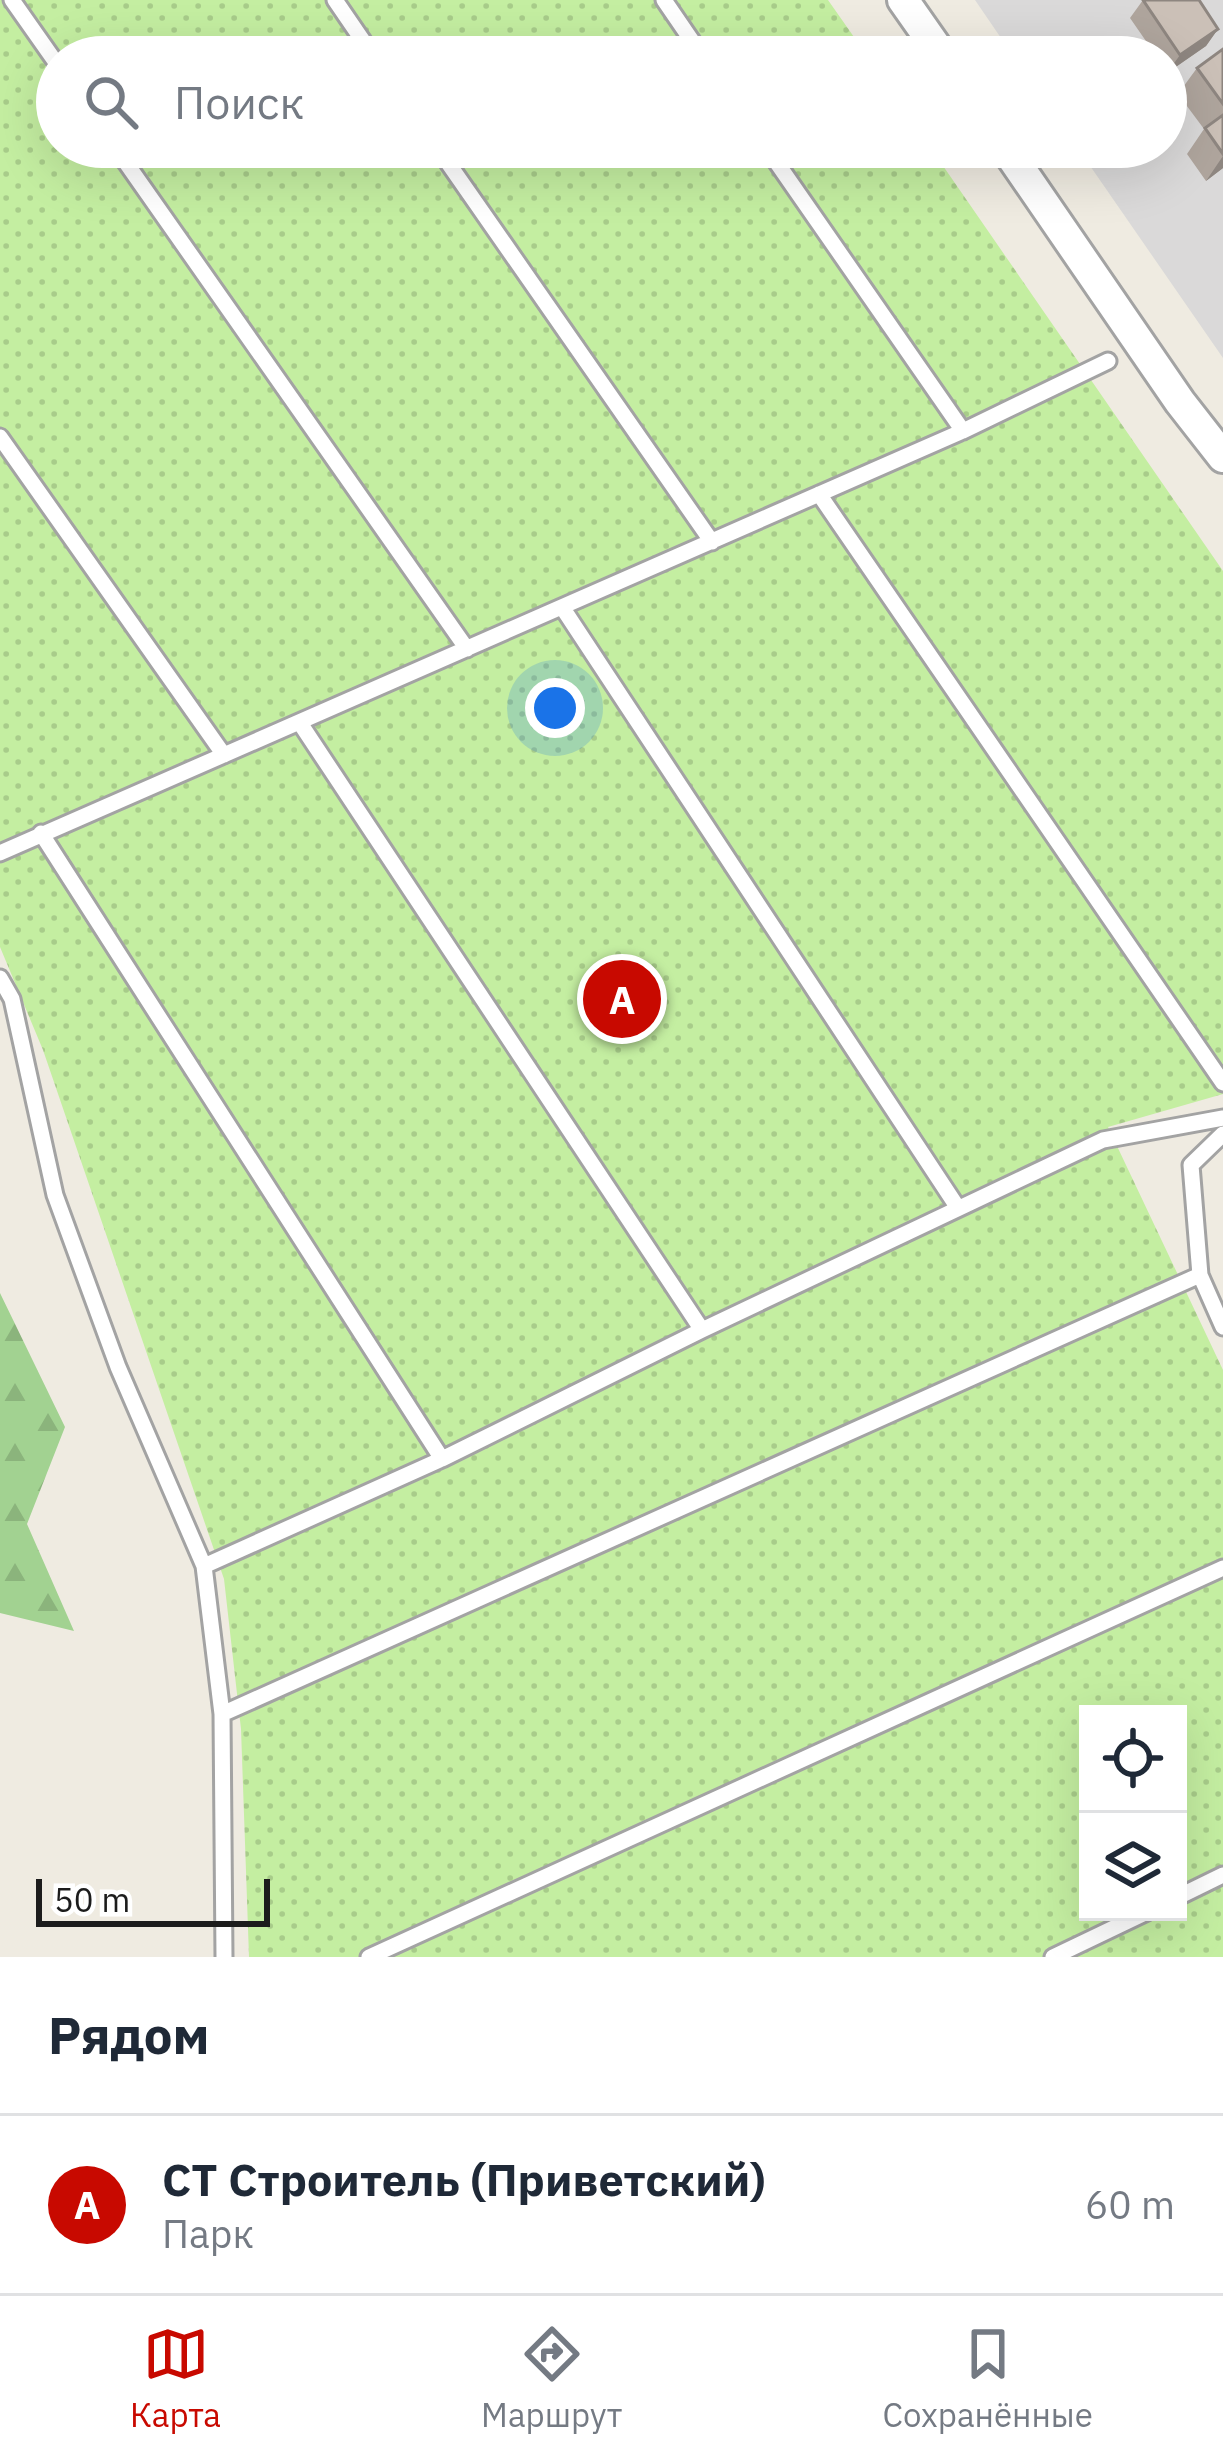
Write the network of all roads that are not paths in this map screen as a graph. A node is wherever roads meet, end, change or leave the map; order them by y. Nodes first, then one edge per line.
1 (12, 0) edge
2 (335, 0) edge
3 (664, 0) edge
4 (903, 0) edge
5 (37, 36) edge
6 (360, 36) edge
7 (689, 36) edge
8 (928, 36) edge
9 (130, 168) edge
10 (452, 168) edge
11 (781, 168) edge
12 (1019, 168) edge
13 (1108, 362) dead end
14 (963, 430) junction
15 (0, 437) edge
16 (1223, 457) edge
17 (819, 494) junction
18 (712, 542) junction
19 (562, 607) junction
20 (467, 649) junction
21 (299, 723) junction
22 (224, 755) junction
23 (41, 833) junction
24 (0, 853) edge
25 (0, 978) edge
26 (1223, 1082) edge
27 (1223, 1118) edge
28 (1223, 1134) edge
29 (958, 1208) junction
30 (1199, 1274) junction
31 (1223, 1327) edge
32 (702, 1330) junction
33 (442, 1460) junction
34 (204, 1566) junction
35 (1223, 1568) edge
36 (222, 1714) junction
37 (1223, 1875) edge
38 (1187, 1893) edge
39 (1128, 1921) edge
40 (224, 1957) edge
41 (369, 1957) edge
42 (1053, 1957) edge

1 - 5 lane
2 - 6 lane
3 - 7 lane
4 - 8 street
9 - 20 lane
10 - 18 lane
11 - 14 lane
12 - 16 street
13 - 14 lane
14 - 17 lane
15 - 22 lane
17 - 18 lane
17 - 26 lane
18 - 19 lane
19 - 20 lane
19 - 29 lane
20 - 21 lane
21 - 22 lane
21 - 32 lane
22 - 23 lane
23 - 24 lane
23 - 33 lane
25 - 34 lane
27 - 29 lane
28 - 30 lane
29 - 32 lane
30 - 31 lane
30 - 36 lane
32 - 33 lane
33 - 34 lane
34 - 36 lane
35 - 41 lane
36 - 40 lane
37 - 38 lane
39 - 42 lane

